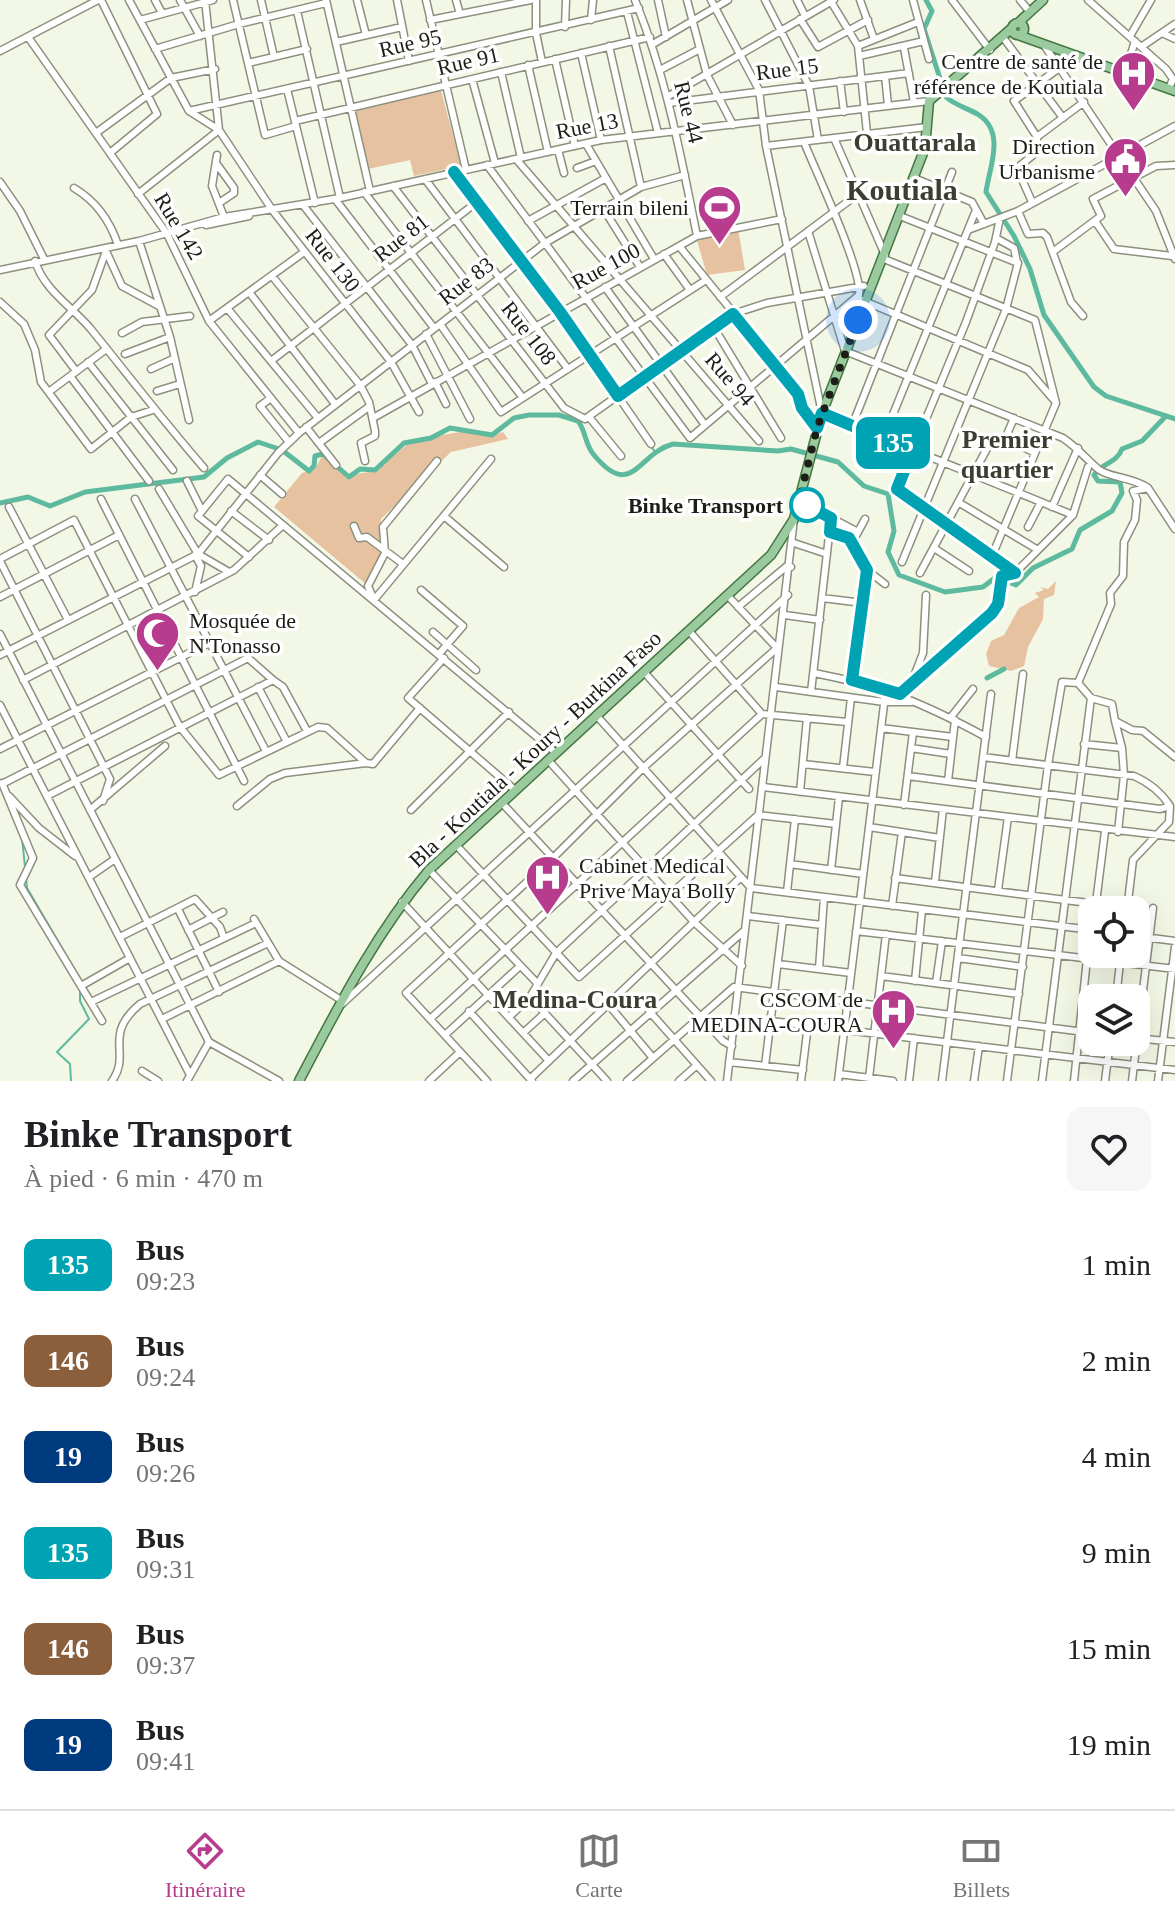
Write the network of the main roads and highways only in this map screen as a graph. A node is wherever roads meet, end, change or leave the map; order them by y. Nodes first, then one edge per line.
1 (1037, 6) edge
2 (1020, 31) junction
3 (1172, 90) edge
4 (299, 1081) edge

1 - 2 main road
2 - 3 main road
2 - 4 main road, Bla - Koutiala - Koury - Burkina Faso

